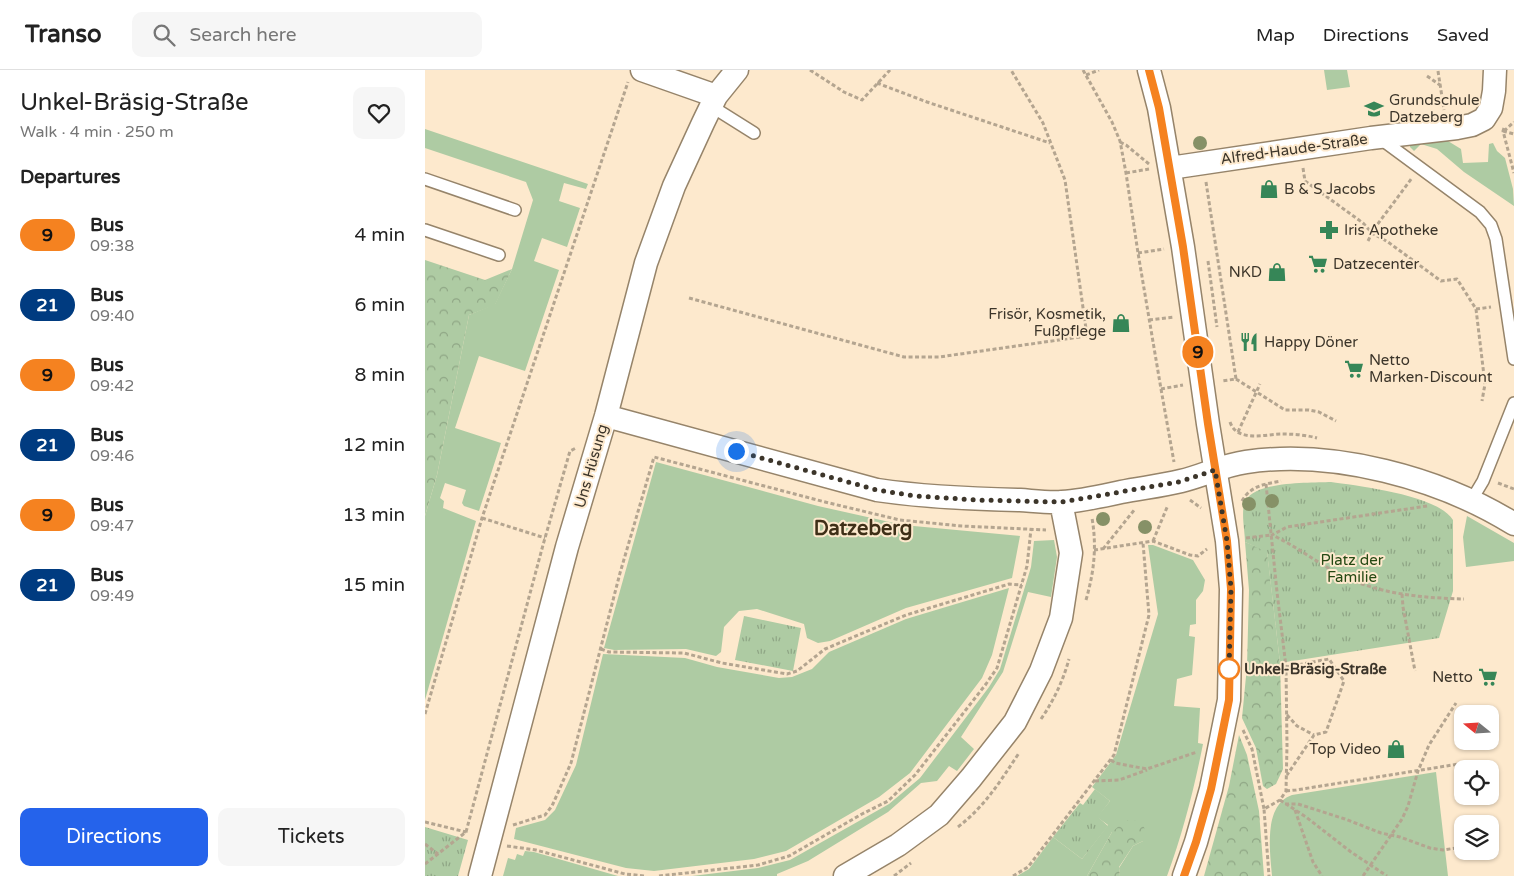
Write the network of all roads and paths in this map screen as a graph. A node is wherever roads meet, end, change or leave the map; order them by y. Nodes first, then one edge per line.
1 (737, 70) edge
2 (810, 70) edge
3 (890, 70) edge
4 (1011, 70) edge
5 (1083, 70) edge
6 (1099, 70) edge
7 (1149, 70) edge
8 (1495, 70) edge
9 (1438, 71) edge
10 (635, 75) edge
11 (1086, 75) junction
12 (1427, 76) dead end
13 (877, 83) junction
14 (1440, 86) junction
15 (714, 101) junction
16 (1444, 111) dead end
17 (1514, 122) edge
18 (754, 134) dead end
19 (1385, 136) junction
20 (1120, 141) junction
21 (1051, 143) junction
22 (1302, 164) dead end
23 (1160, 166) junction
24 (1420, 168) junction
25 (1514, 173) edge
26 (1205, 175) dead end
27 (425, 179) edge
28 (515, 210) dead end
29 (425, 230) edge
30 (1372, 233) junction
31 (1368, 241) dead end
32 (499, 255) dead end
33 (1207, 259) dead end
34 (689, 298) dead end
35 (1217, 334) dead end
36 (1514, 359) edge
37 (1236, 379) junction
38 (1260, 384) dead end
39 (1213, 385) junction
40 (1161, 389) junction
41 (1257, 392) junction
42 (1482, 401) dead end
43 (1514, 403) edge
44 (606, 416) junction
45 (1229, 418) dead end
46 (1336, 421) dead end
47 (1238, 432) junction
48 (1319, 438) dead end
49 (1215, 470) junction
50 (1179, 482) junction
51 (1267, 483) dead end
52 (1471, 501) junction
53 (1061, 502) junction
54 (1434, 504) dead end
55 (1137, 506) dead end
56 (482, 518) junction
57 (1514, 524) edge
58 (1031, 529) junction
59 (1066, 529) junction
60 (1272, 535) junction
61 (545, 538) dead end
62 (1227, 541) junction
63 (1153, 542) junction
64 (1143, 543) junction
65 (1103, 548) junction
66 (1094, 550) dead end
67 (1022, 585) junction
68 (1403, 594) junction
69 (1464, 600) dead end
70 (601, 650) junction
71 (1287, 667) junction
72 (1415, 671) dead end
73 (1455, 702) dead end
74 (425, 714) edge
75 (1287, 715) junction
76 (1242, 726) dead end
77 (1315, 735) junction
78 (1218, 755) junction
79 (1111, 760) junction
80 (1454, 765) edge
81 (1149, 768) junction
82 (1418, 771) junction
83 (1286, 776) junction
84 (1094, 781) junction
85 (1286, 790) junction
86 (1280, 800) junction
87 (1285, 804) junction
88 (1264, 809) junction
89 (1295, 810) junction
90 (425, 822) edge
91 (466, 832) junction
92 (510, 832) dead end
93 (1391, 834) junction
94 (425, 844) edge
95 (502, 845) junction
96 (1454, 848) edge
97 (438, 854) junction
98 (425, 864) edge
99 (1370, 865) junction
100 (480, 876) edge
101 (645, 876) edge
102 (659, 876) edge
103 (845, 876) edge
104 (1013, 876) edge
105 (1184, 876) edge
106 (1269, 876) edge
107 (1322, 876) edge
108 (1363, 876) edge
109 (1387, 876) edge

1 - 15 street, Uns Hüsung
2 - 13 path
3 - 13 path
4 - 21 path
5 - 11 path
6 - 11 path
7 - 23 street
8 - 19 street, Alfred-Haude-Straße
9 - 14 path
10 - 15 street
10 - 56 path
11 - 20 path
12 - 14 path
13 - 21 path
14 - 16 path
15 - 18 lane
15 - 44 street, Uns Hüsung
17 - 25 path
19 - 23 street, Alfred-Haude-Straße
19 - 24 lane
20 - 23 path
20 - 40 path
21 - 34 path
22 - 30 path
23 - 39 street
24 - 30 path
24 - 36 lane
26 - 37 path
27 - 28 lane
29 - 32 lane
30 - 31 path
30 - 42 path
33 - 35 path
37 - 39 path
37 - 41 path
38 - 41 path
39 - 40 path
39 - 49 street
40 - 50 path
41 - 46 path
41 - 47 path
43 - 52 lane
44 - 53 street
44 - 95 street, Uns Hüsung
45 - 47 path
47 - 48 path
49 - 50 street
49 - 52 street
49 - 62 street
50 - 53 street
50 - 63 path
51 - 60 path
52 - 57 street
53 - 59 street
54 - 60 path
55 - 65 path
56 - 61 path
56 - 74 path
58 - 59 path
58 - 67 path
58 - 70 path
59 - 103 street
60 - 62 path
60 - 68 path
60 - 71 path
62 - 63 path
62 - 78 street
63 - 64 path
64 - 65 path
64 - 79 path
65 - 66 path
67 - 70 path
67 - 102 path
68 - 69 path
68 - 72 path
70 - 92 path
71 - 75 path
71 - 77 path
73 - 82 path
75 - 77 path
75 - 83 path
76 - 88 path
77 - 83 path
78 - 81 path
78 - 105 street
79 - 81 path
79 - 84 path
80 - 82 path
81 - 84 path
82 - 85 path
82 - 93 path
83 - 85 path
84 - 104 path
85 - 86 path
86 - 87 path
86 - 88 path
87 - 89 path
87 - 93 path
88 - 106 path
89 - 99 path
89 - 107 path
90 - 91 path
91 - 95 path
91 - 97 path
93 - 96 path
93 - 99 path
94 - 97 path
95 - 100 street, Uns Hüsung
95 - 101 path
97 - 98 path
99 - 108 path
99 - 109 path

